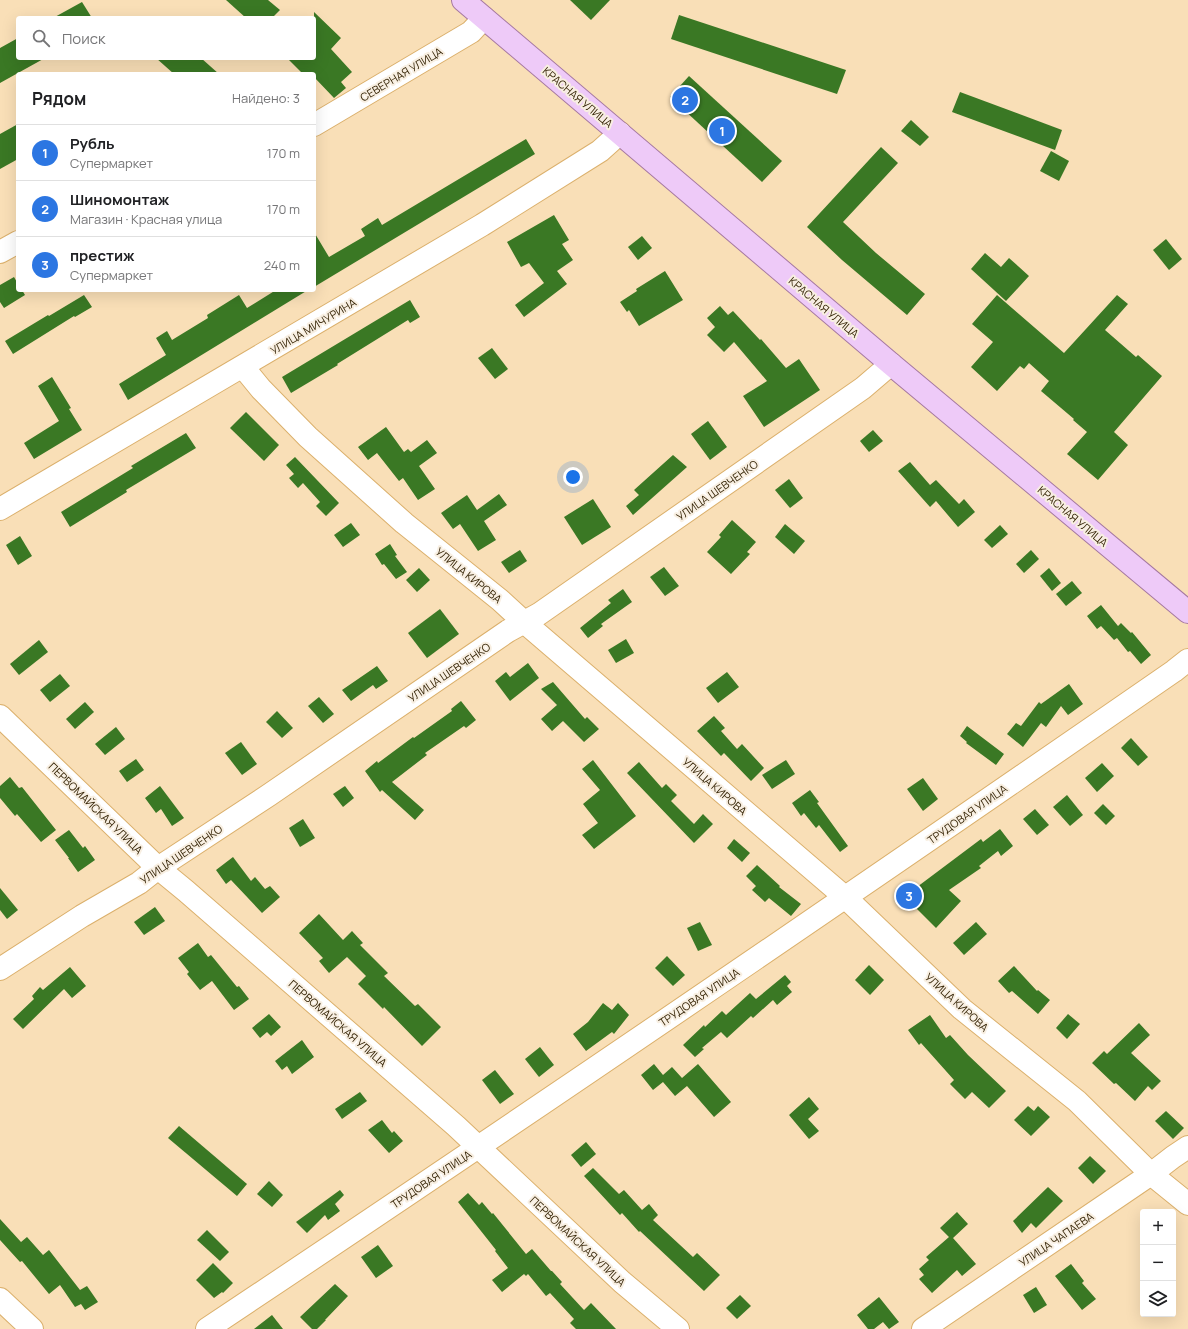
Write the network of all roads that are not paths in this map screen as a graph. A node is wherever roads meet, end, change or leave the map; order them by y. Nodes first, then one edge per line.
1 (463, 0) edge
2 (484, 18) junction
3 (316, 124) edge
4 (620, 133) junction
5 (16, 243) edge
6 (0, 252) edge
7 (891, 364) junction
8 (243, 367) junction
9 (0, 509) edge
10 (1188, 612) edge
11 (524, 622) junction
12 (1188, 660) edge
13 (0, 716) edge
14 (158, 868) junction
15 (846, 898) junction
16 (0, 970) edge
17 (1188, 1147) edge
18 (479, 1148) junction
19 (1151, 1174) junction
20 (1188, 1204) edge
21 (0, 1299) edge
22 (32, 1329) edge
23 (206, 1329) edge
24 (678, 1329) edge
25 (923, 1329) edge

1 - 2 main road, КРАСНАЯ УЛИЦА
2 - 3 street, СЕВЕРНАЯ УЛИЦА
2 - 4 main road, КРАСНАЯ УЛИЦА
4 - 7 main road, КРАСНАЯ УЛИЦА
4 - 8 street, УЛИЦА МИЧУРИНА
5 - 6 street
7 - 10 main road, КРАСНАЯ УЛИЦА
7 - 11 street, УЛИЦА ШЕВЧЕНКО
8 - 9 street, УЛИЦА МИЧУРИНА
8 - 11 street, УЛИЦА КИРОВА
11 - 14 street, УЛИЦА ШЕВЧЕНКО
11 - 15 street, УЛИЦА КИРОВА
12 - 15 street, ТРУДОВАЯ УЛИЦА
13 - 14 street, ПЕРВОМАЙСКАЯ УЛИЦА
14 - 16 street, УЛИЦА ШЕВЧЕНКО
14 - 18 street, ПЕРВОМАЙСКАЯ УЛИЦА
15 - 18 street, ТРУДОВАЯ УЛИЦА
15 - 19 street, УЛИЦА КИРОВА
17 - 19 street, УЛИЦА ЧАПАЕВА
18 - 23 street, ТРУДОВАЯ УЛИЦА
18 - 24 street, ПЕРВОМАЙСКАЯ УЛИЦА
19 - 20 street, УЛИЦА КИРОВА
19 - 25 street, УЛИЦА ЧАПАЕВА
21 - 22 street

